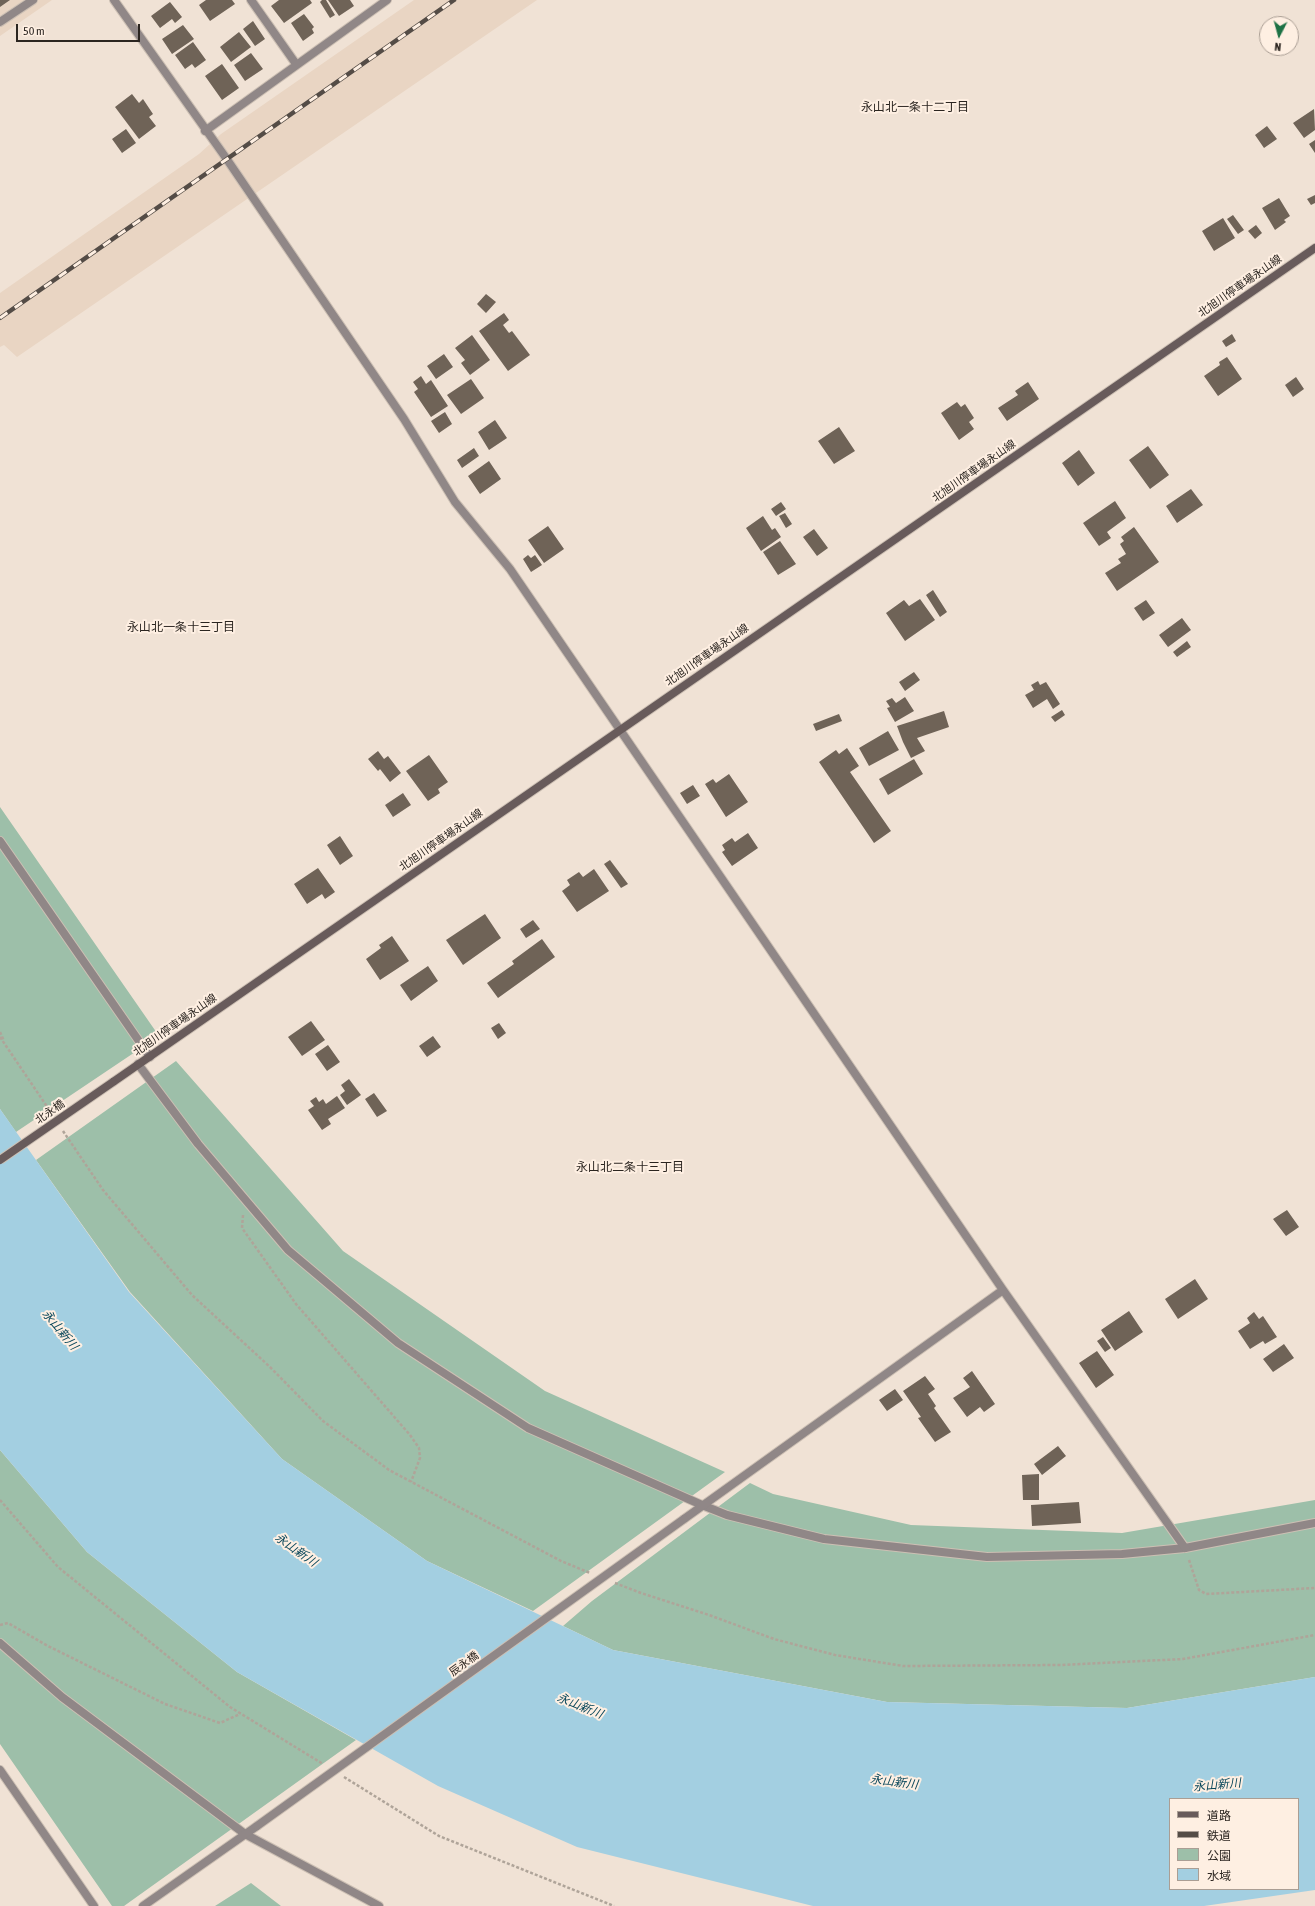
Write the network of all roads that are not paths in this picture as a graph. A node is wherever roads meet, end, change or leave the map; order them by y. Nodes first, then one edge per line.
1 (33, 0) edge
2 (114, 0) edge
3 (251, 0) edge
4 (386, 0) edge
5 (0, 22) edge
6 (296, 64) junction
7 (205, 131) junction
8 (1315, 248) edge
9 (620, 729) junction
10 (0, 841) edge
11 (150, 1057) junction
12 (138, 1064) junction
13 (113, 1082) joint
14 (0, 1160) edge
15 (1003, 1290) junction
16 (702, 1505) junction
17 (1315, 1523) edge
18 (1185, 1548) junction
19 (0, 1643) edge
20 (0, 1770) edge
21 (245, 1834) junction
22 (94, 1906) edge
23 (143, 1906) edge
24 (379, 1906) edge

1 - 5 street
2 - 7 street
3 - 6 street
4 - 6 street
6 - 7 street
7 - 9 street
8 - 9 main road, 北旭川停車場永山線
9 - 11 main road, 北旭川停車場永山線
9 - 15 street
10 - 11 street
11 - 12 main road, 北旭川停車場永山線
12 - 13 main road, 北旭川停車場永山線
12 - 16 street
13 - 14 main road, 北永橋, bridge
15 - 16 street, 辰永橋
15 - 18 street
16 - 18 street
16 - 21 street, 辰永橋, bridge
17 - 18 street
19 - 21 street
20 - 22 street
21 - 23 street, 辰永橋
21 - 24 street

